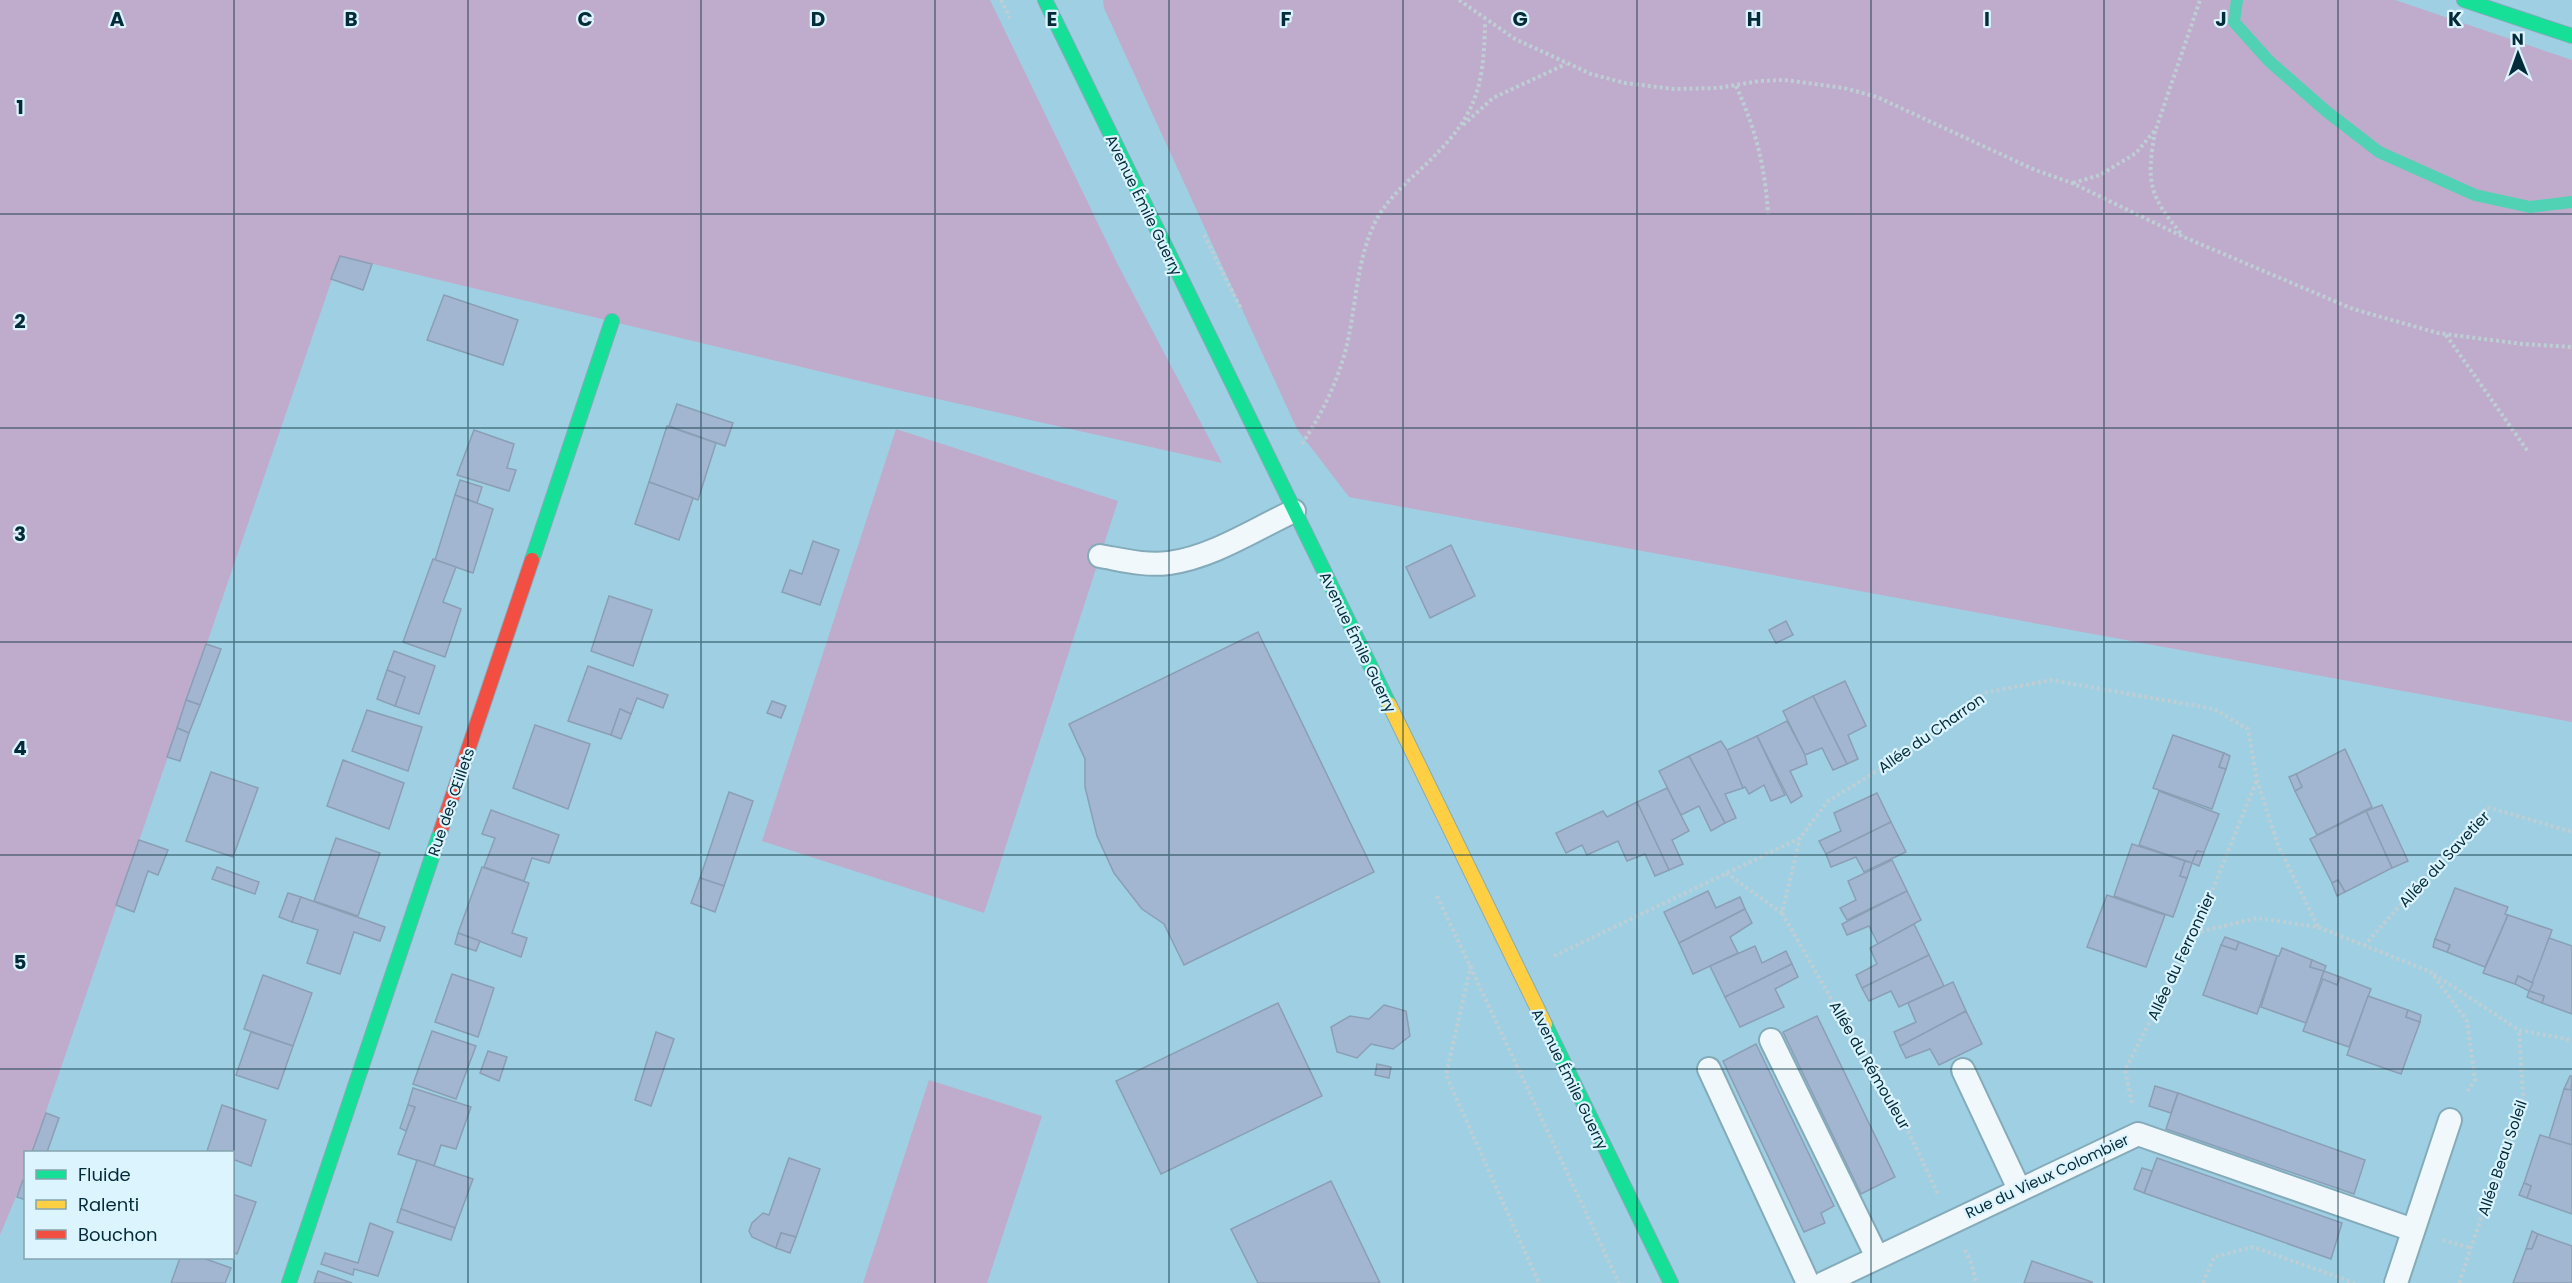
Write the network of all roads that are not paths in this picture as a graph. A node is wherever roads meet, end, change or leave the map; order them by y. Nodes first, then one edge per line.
1 (1045, 0) edge
2 (2464, 0) edge
3 (2572, 36) edge
4 (612, 321) dead end
5 (1294, 511) junction
6 (1100, 556) dead end
7 (1771, 1040) dead end
8 (1709, 1069) dead end
9 (1963, 1070) dead end
10 (2450, 1120) road end
11 (2019, 1189) junction
12 (2413, 1230) junction
13 (1877, 1257) junction
14 (289, 1283) edge
15 (1671, 1283) edge
16 (1808, 1283) edge
17 (1824, 1283) edge
18 (2396, 1283) edge

1 - 5 street, Avenue Émile Guerry
2 - 3 street
4 - 14 street, Rue des Œillets
5 - 6 lane
5 - 15 street, Avenue Émile Guerry
7 - 13 lane
8 - 16 lane
9 - 11 lane
10 - 12 lane
11 - 12 lane, Rue du Vieux Colombier
11 - 13 lane, Rue du Vieux Colombier
12 - 18 lane
13 - 17 lane, Rue du Vieux Colombier

